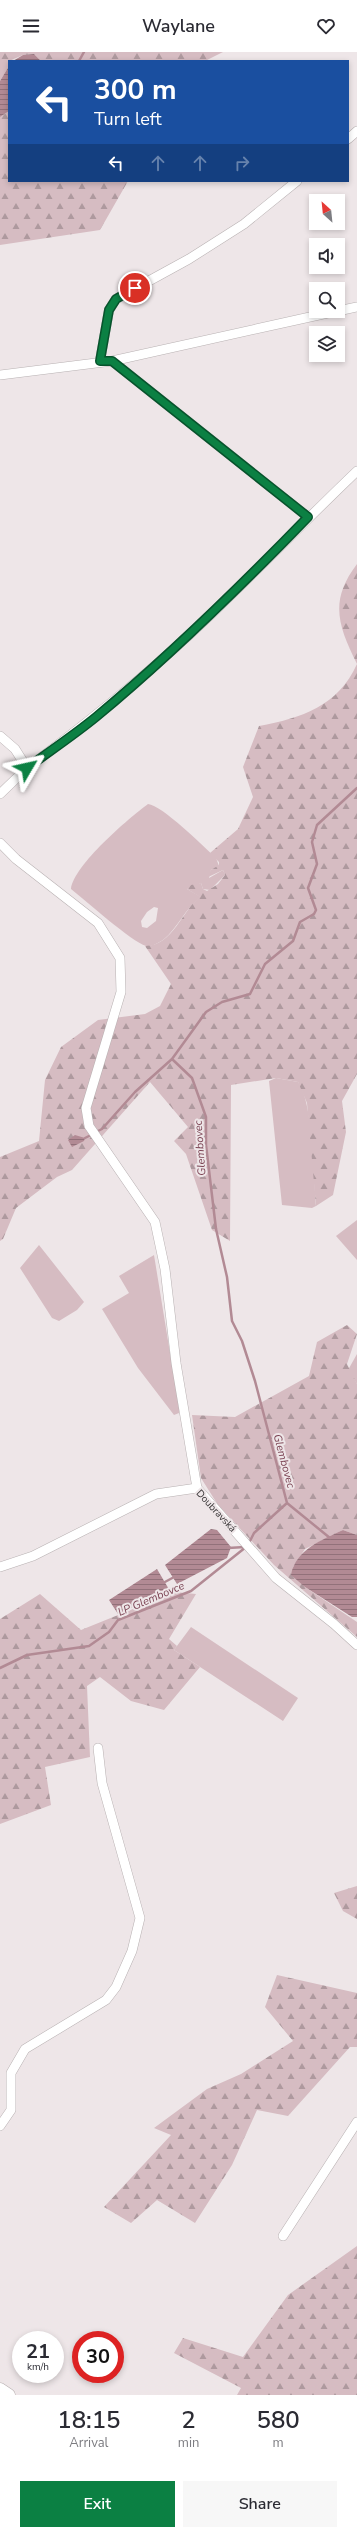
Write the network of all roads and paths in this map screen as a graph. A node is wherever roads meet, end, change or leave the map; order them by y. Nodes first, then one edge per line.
1 (357, 131) edge
2 (349, 138) edge
3 (296, 182) edge
4 (357, 307) edge
5 (345, 310) edge
6 (309, 317) edge
7 (100, 361) junction
8 (112, 361) junction
9 (0, 375) edge
10 (357, 472) edge
11 (308, 517) junction
12 (0, 736) edge
13 (27, 768) junction
14 (0, 794) edge
15 (0, 843) edge
16 (197, 1488) junction
17 (0, 1567) edge
18 (357, 1645) edge
19 (98, 1748) dead end
20 (357, 2122) edge
21 (0, 2126) edge
22 (283, 2236) dead end
23 (0, 2390) edge
24 (9, 2395) edge

1 - 2 street
3 - 7 street
4 - 5 street
6 - 8 street
7 - 8 street
7 - 9 street
8 - 11 street
10 - 11 street
11 - 13 street
12 - 13 street
13 - 14 street
15 - 16 street
16 - 17 street, Doubravská
16 - 18 street, Doubravská
19 - 21 street
20 - 22 street
23 - 24 main road

